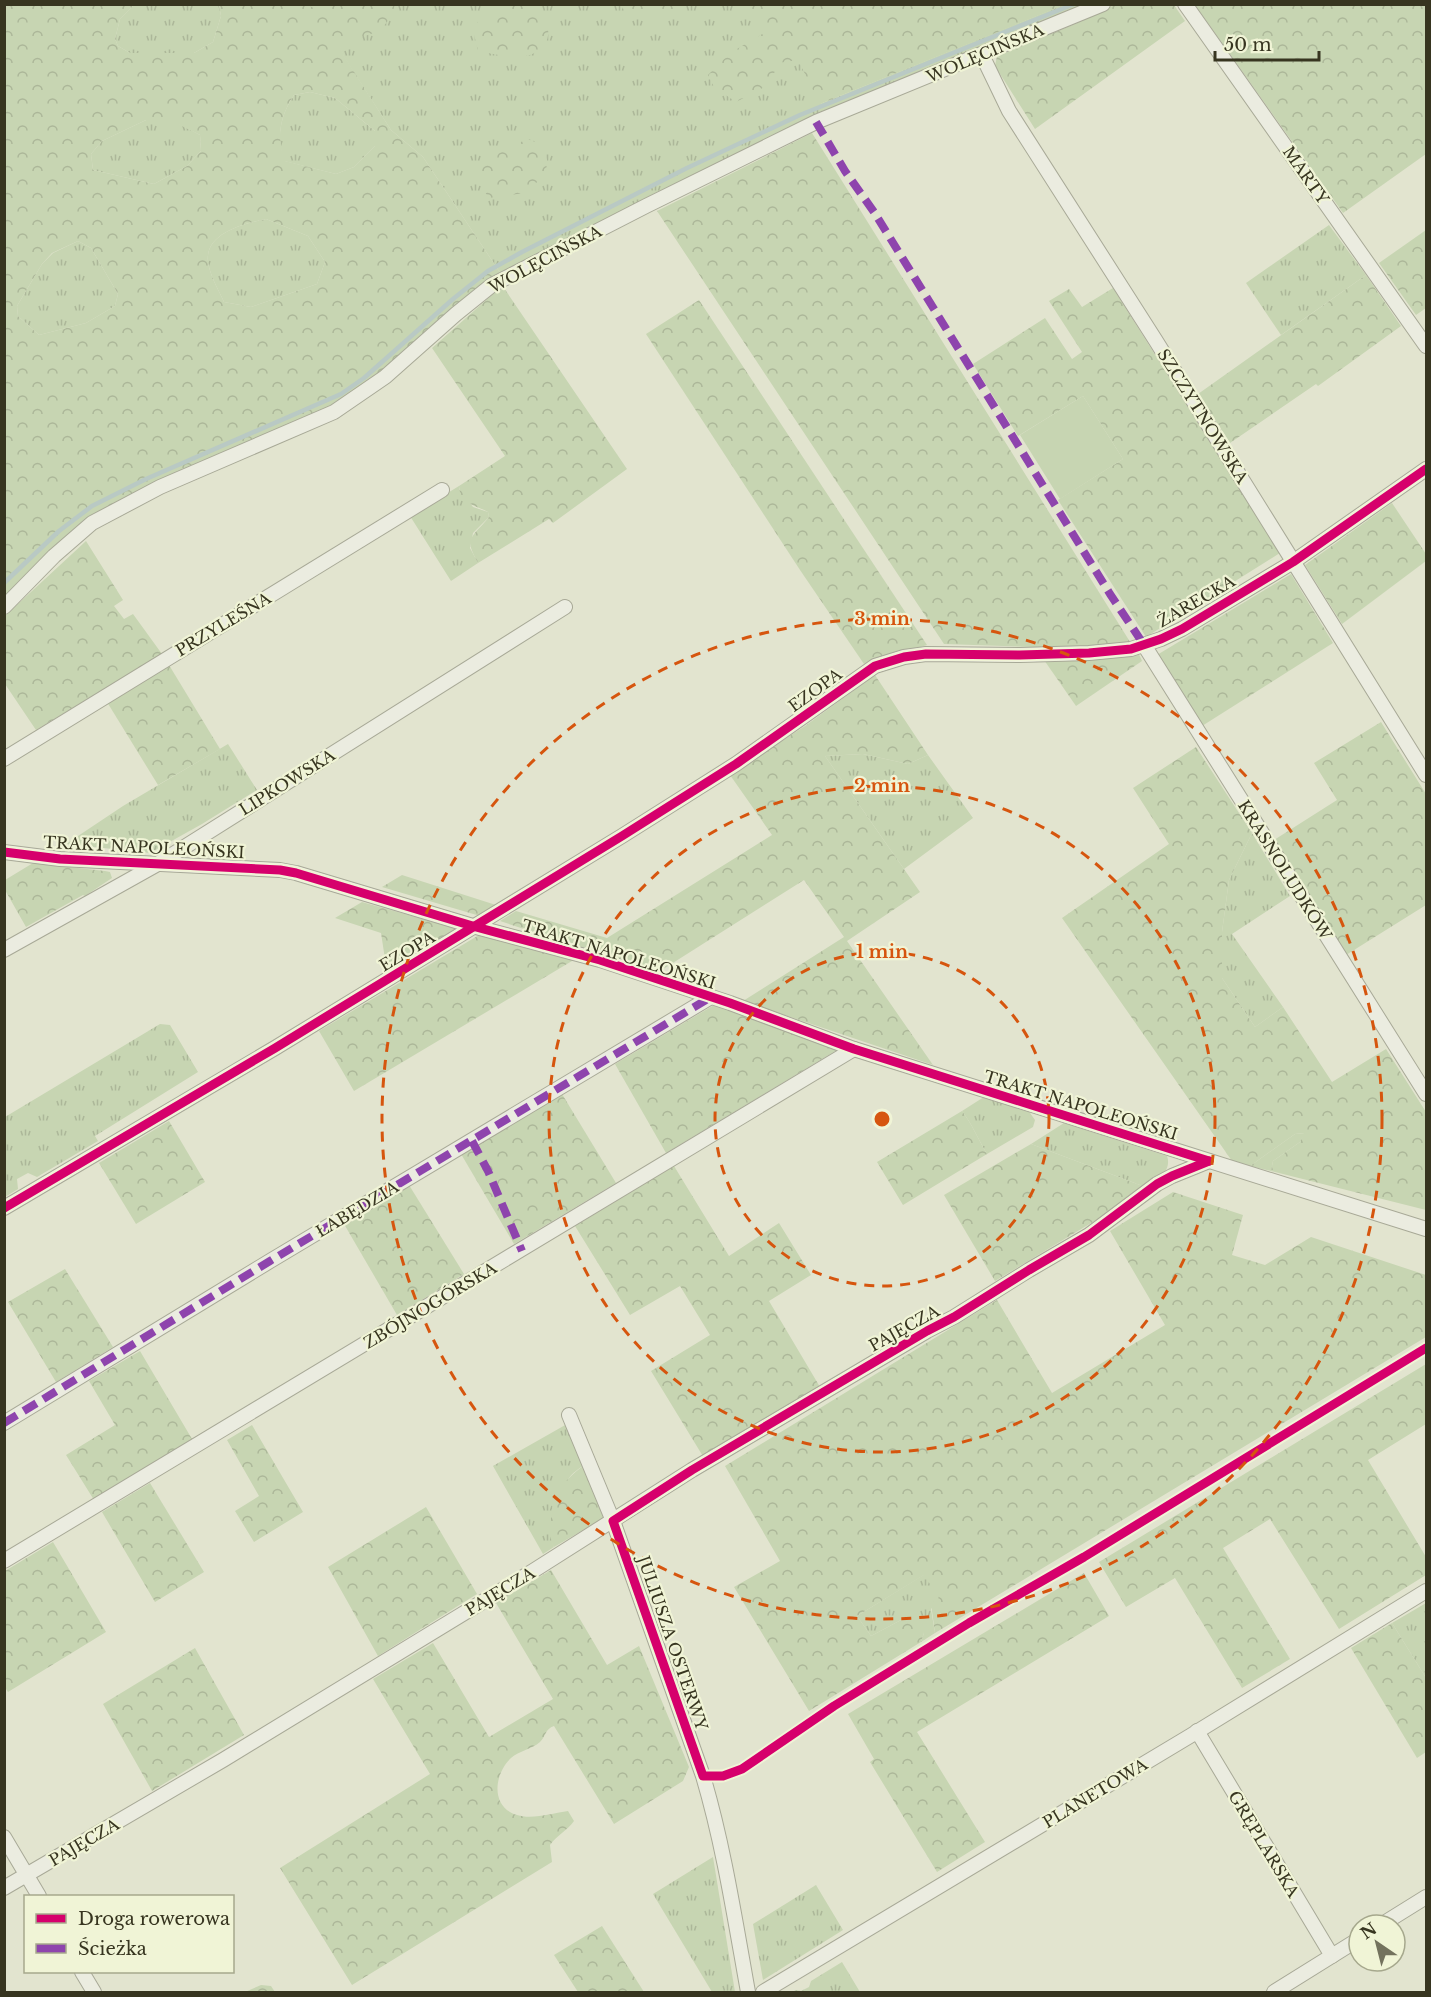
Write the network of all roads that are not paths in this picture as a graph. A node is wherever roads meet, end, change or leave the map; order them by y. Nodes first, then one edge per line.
1 (1103, 4) edge
2 (1185, 4) edge
3 (982, 55) junction
4 (1426, 346) edge
5 (1426, 469) edge
6 (442, 490) dead end
7 (1293, 562) junction
8 (4, 607) edge
9 (565, 607) dead end
10 (1144, 645) junction
11 (875, 666) joint
12 (4, 759) edge
13 (1426, 775) edge
14 (4, 852) edge
15 (156, 865) junction
16 (476, 927) junction
17 (4, 950) edge
18 (711, 997) junction
19 (855, 1049) junction
20 (1426, 1094) edge
21 (1209, 1161) junction
22 (4, 1208) edge
23 (1426, 1229) edge
24 (569, 1415) dead end
25 (4, 1423) edge
26 (614, 1521) junction
27 (4, 1561) edge
28 (1426, 1591) edge
29 (1197, 1731) junction
30 (4, 1837) edge
31 (26, 1875) junction
32 (4, 1888) edge
33 (38, 1895) edge
34 (1426, 1897) edge
35 (1400, 1913) edge
36 (1347, 1947) edge
37 (1332, 1956) junction
38 (83, 1973) edge
39 (94, 1992) edge
40 (748, 1992) edge
41 (763, 1992) edge
42 (1274, 1992) edge

1 - 3 street, WOLĘCIŃSKA
2 - 4 street, MARTY
3 - 7 street, SZCZYTNOWSKA
3 - 8 street, WOLĘCIŃSKA
5 - 7 street, ŻARECKA
6 - 12 street, PRZYLEŚNA
7 - 10 street, ŻARECKA
7 - 13 street, SZCZYTNOWSKA
9 - 15 street, LIPKOWSKA
10 - 11 street, ŻARECKA
10 - 20 street, KRASNOLUDKÓW
11 - 16 street, EZOPA
14 - 15 street, TRAKT NAPOLEOŃSKI
15 - 16 street, TRAKT NAPOLEOŃSKI
15 - 17 street, LIPKOWSKA
16 - 18 street, TRAKT NAPOLEOŃSKI
16 - 22 street, EZOPA
18 - 19 street, TRAKT NAPOLEOŃSKI
18 - 25 street, ŁABĘDZIA
19 - 21 street, TRAKT NAPOLEOŃSKI
19 - 27 street, ZBÓJNOGÓRSKA
21 - 23 street, TRAKT NAPOLEOŃSKI
21 - 26 street, PAJĘCZA
24 - 26 street, JULIUSZA OSTERWY
26 - 31 street, PAJĘCZA
26 - 40 street, JULIUSZA OSTERWY
28 - 29 street, PLANETOWA
29 - 37 street, GRĘPLARSKA
29 - 41 street, PLANETOWA
30 - 31 street
31 - 32 street, PAJĘCZA
31 - 33 street
34 - 35 street
36 - 37 street
37 - 42 street
38 - 39 street

